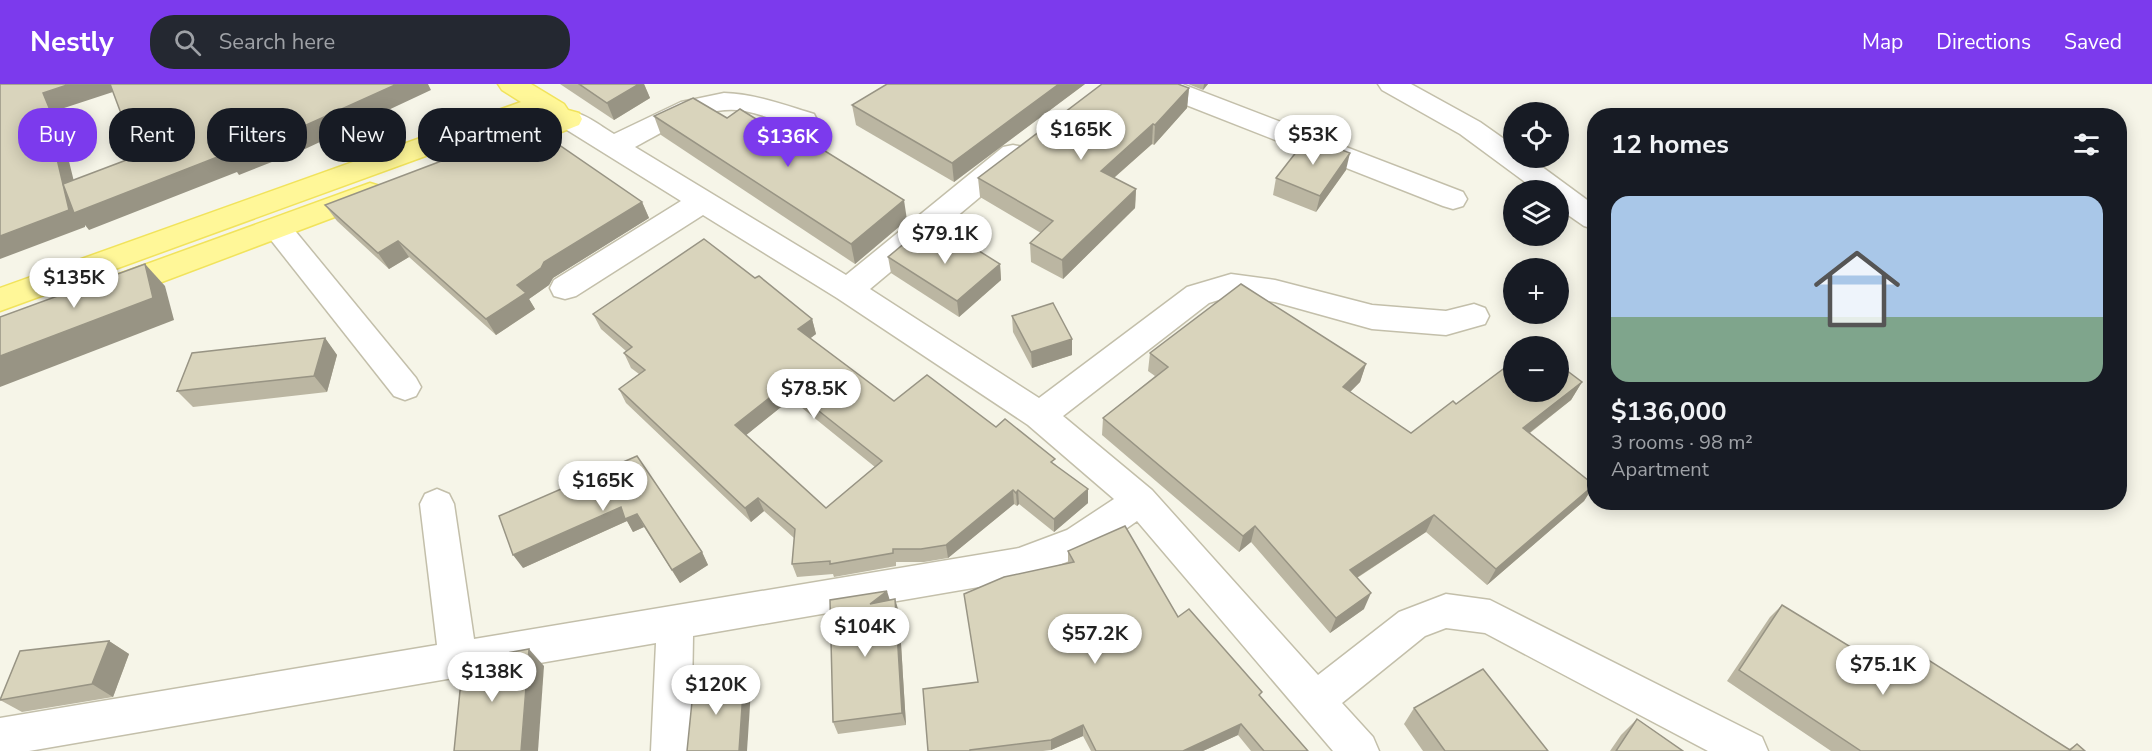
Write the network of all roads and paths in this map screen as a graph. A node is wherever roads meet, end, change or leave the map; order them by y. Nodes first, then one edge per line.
1 (511, 84) edge
2 (1157, 84) edge
3 (1391, 84) edge
4 (551, 108) edge
5 (562, 115) edge
6 (804, 120) dead end
7 (1033, 139) edge
8 (614, 146) junction
9 (418, 158) edge
10 (434, 162) edge
11 (1541, 180) edge
12 (1453, 199) dead end
13 (703, 201) junction
14 (1569, 201) edge
15 (1587, 214) edge
16 (277, 228) junction
17 (565, 288) dead end
18 (848, 290) junction
19 (88, 298) edge
20 (0, 300) edge
21 (1474, 316) dead end
22 (405, 387) dead end
23 (1040, 416) junction
24 (1140, 500) junction
25 (437, 504) dead end
26 (675, 622) junction
27 (458, 659) junction
28 (1316, 700) junction
29 (0, 736) edge
30 (671, 751) edge
31 (1359, 751) edge
32 (1748, 751) edge

1 - 4 main road
2 - 12 street
3 - 11 street
5 - 8 street
6 - 8 street
7 - 18 street
8 - 13 street
9 - 20 main road
10 - 16 main road
13 - 17 street
13 - 18 street
14 - 15 street
16 - 19 main road
16 - 22 street
18 - 23 street
21 - 23 street
23 - 24 street
24 - 26 street
24 - 28 street
25 - 27 street
26 - 27 street
26 - 30 street
27 - 29 street
28 - 31 street
28 - 32 street

